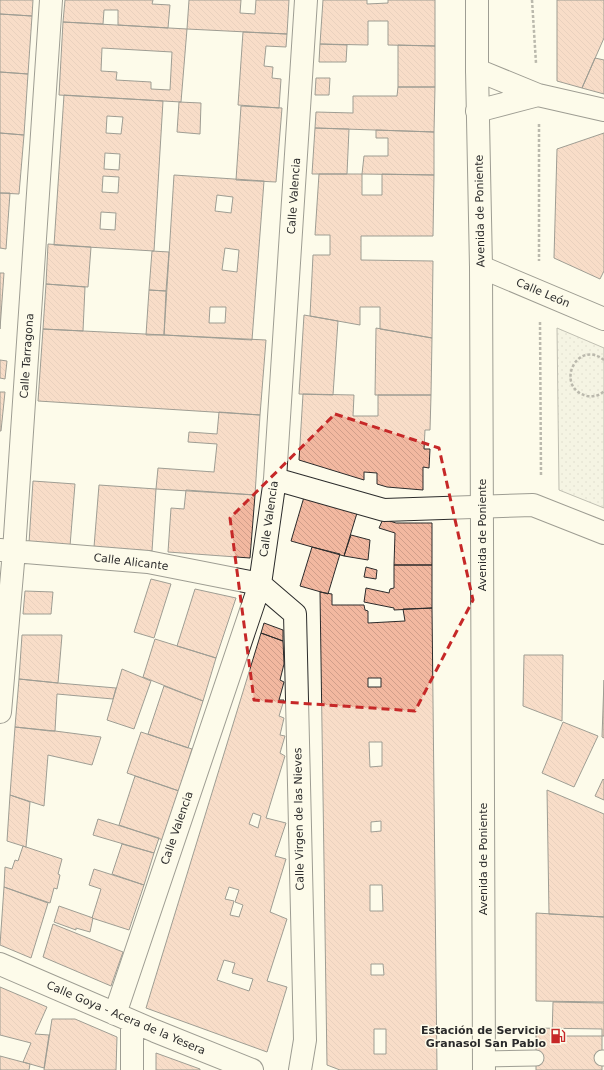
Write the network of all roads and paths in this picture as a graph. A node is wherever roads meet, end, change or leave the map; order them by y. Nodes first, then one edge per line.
1 (51, 0) edge
2 (306, 0) edge
3 (477, 0) edge
4 (477, 70) junction
5 (538, 95) junction
6 (604, 110) edge
7 (478, 111) junction
8 (481, 267) junction
9 (604, 319) edge
10 (604, 360) edge
11 (604, 391) edge
12 (275, 479) junction
13 (482, 508) junction
14 (604, 533) edge
15 (7, 551) edge
16 (260, 584) junction
17 (0, 712) edge
18 (0, 964) edge
19 (124, 1018) junction
20 (536, 1058) dead end
21 (484, 1064) edge
22 (132, 1070) edge
23 (252, 1070) edge
24 (300, 1070) edge

1 - 15 street, Calle Tarragona
2 - 12 street, Calle Valencia
3 - 4 street, Avenida de Poniente
4 - 5 street
4 - 7 street, Avenida de Poniente
5 - 6 street
5 - 7 street
7 - 8 street, Avenida de Poniente
8 - 9 street, Calle León
8 - 13 street, Avenida de Poniente
10 - 11 path
12 - 13 street
12 - 16 street, Calle Valencia
13 - 14 street
13 - 21 street, Avenida de Poniente
15 - 16 street, Calle Alicante
15 - 17 street, Calle Tarragona
16 - 19 street, Calle Valencia
16 - 24 street, Calle Virgen de las Nieves
18 - 19 street, Calle Goya - Acera de la Yesera
19 - 22 street, Calle Valencia
19 - 23 street, Calle Goya - Acera de la Yesera
20 - 21 lane

